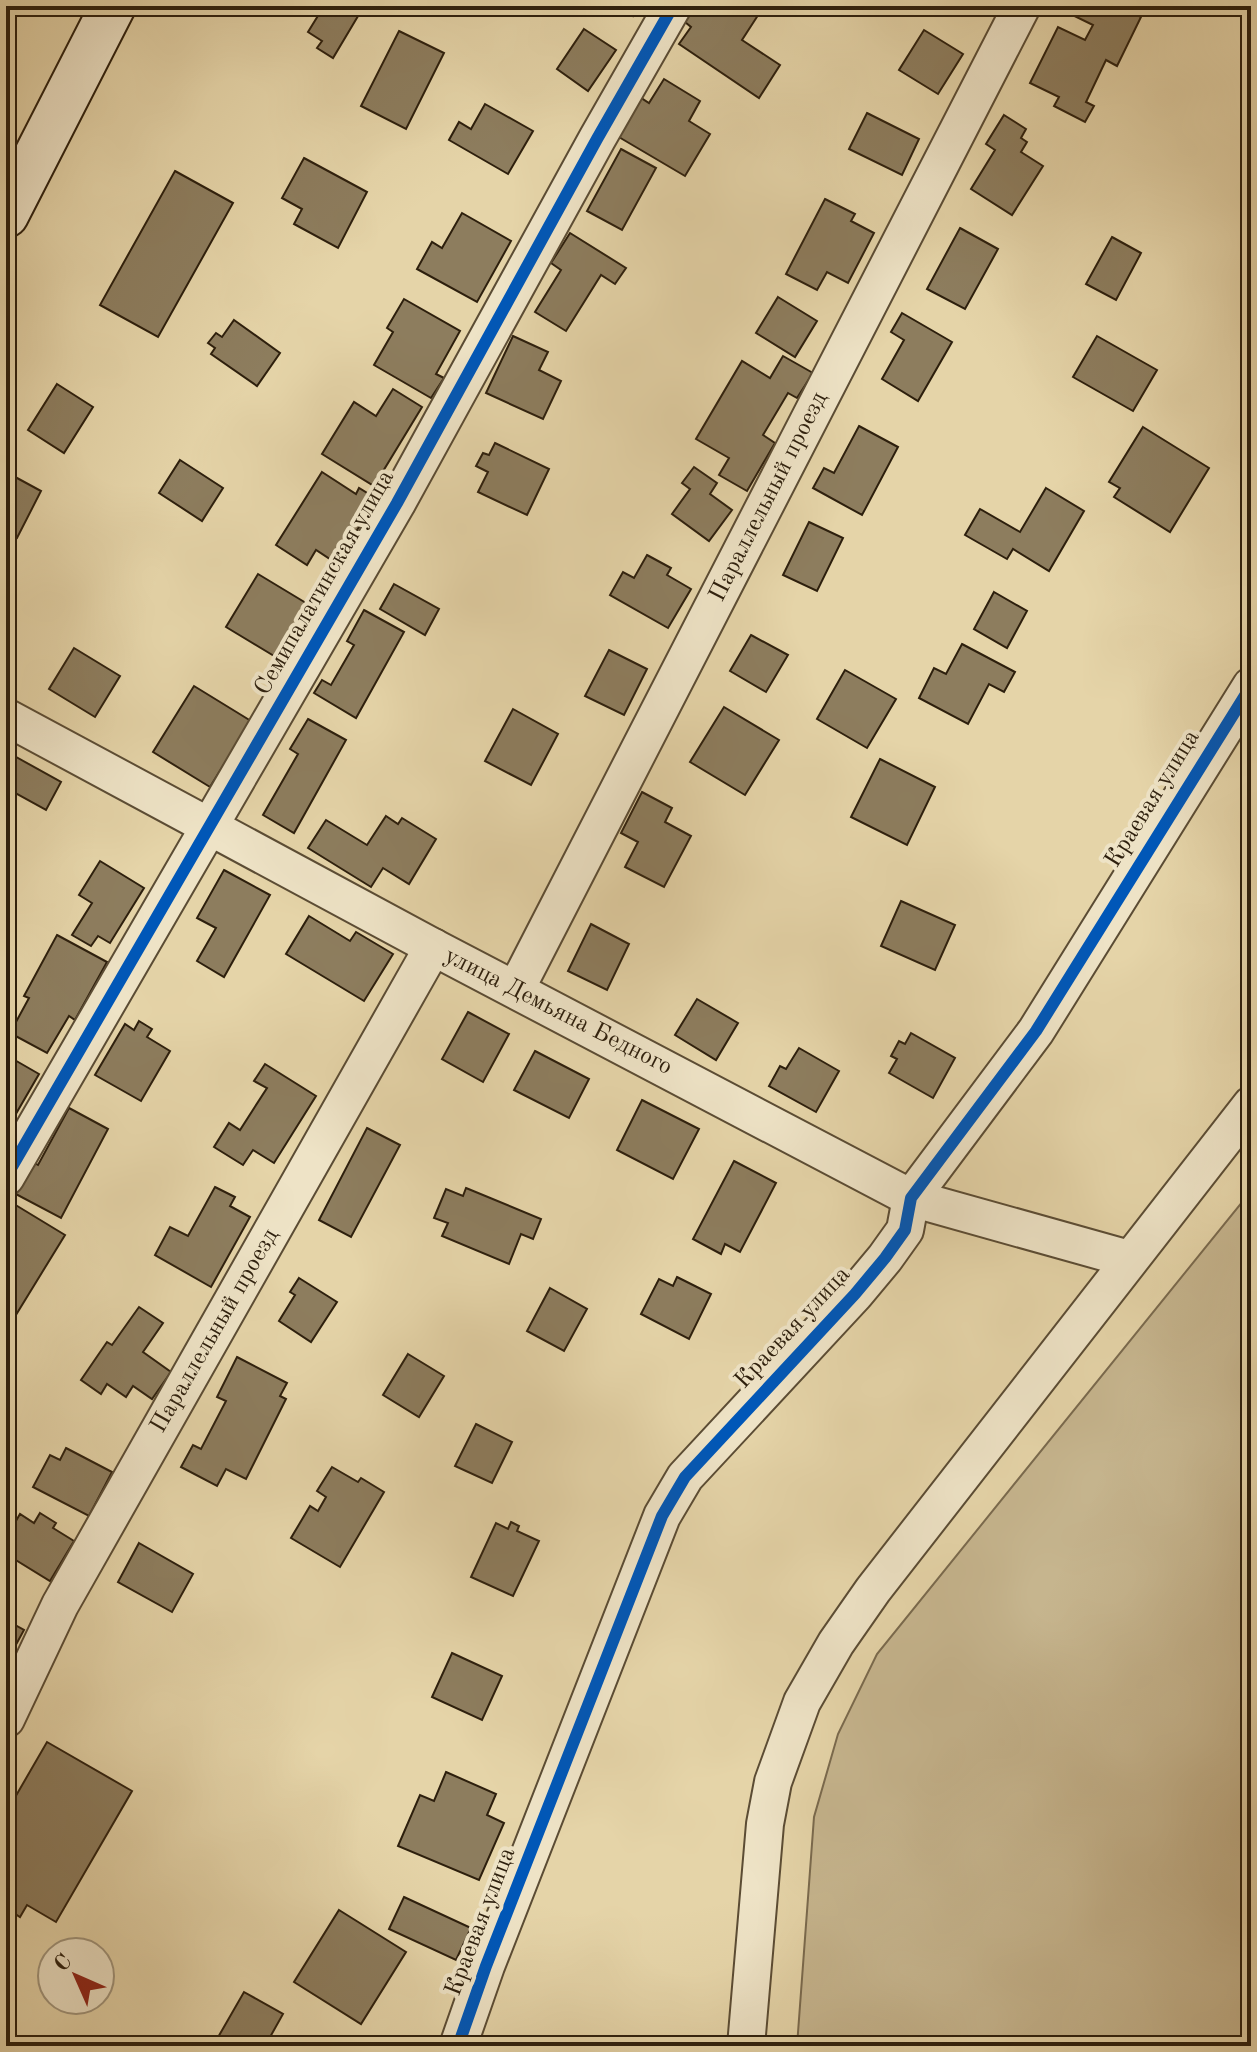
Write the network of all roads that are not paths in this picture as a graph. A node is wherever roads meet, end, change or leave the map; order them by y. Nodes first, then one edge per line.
1 (113, 6) edge
2 (673, 6) edge
3 (1022, 6) edge
4 (6, 215) edge
5 (1251, 686) edge
6 (6, 717) edge
7 (211, 826) junction
8 (433, 947) junction
9 (516, 989) junction
10 (1251, 1105) edge
11 (6, 1177) edge
12 (911, 1198) junction
13 (1129, 1259) junction
14 (6, 1719) edge
15 (458, 2046) edge
16 (746, 2046) edge

1 - 4 main road
2 - 7 street, Семипалатинская улица
3 - 9 street, Параллельный проезд
5 - 12 street, Краевая улица
6 - 7 street, улица Демьяна Бедного
7 - 8 street, улица Демьяна Бедного
7 - 11 street, Семипалатинская улица
8 - 9 street, улица Демьяна Бедного
8 - 14 street, Параллельный проезд
9 - 12 street, улица Демьяна Бедного
10 - 13 street
12 - 13 street, улица Демьяна Бедного
12 - 15 street, Краевая улица
13 - 16 street

